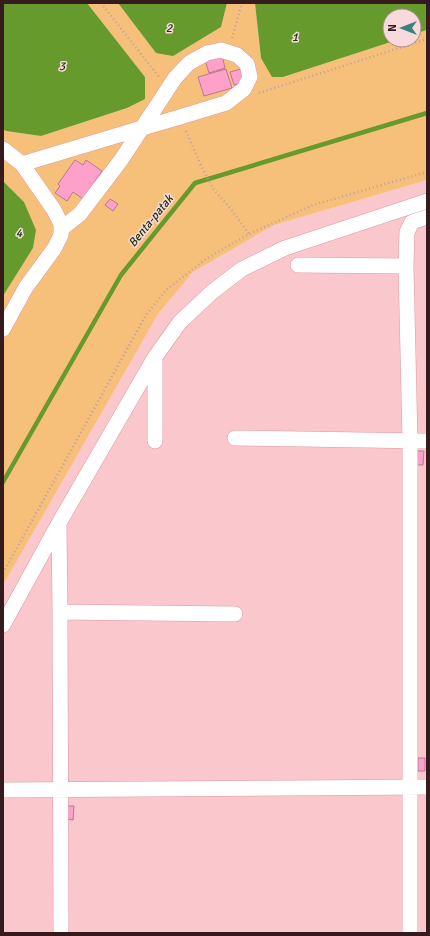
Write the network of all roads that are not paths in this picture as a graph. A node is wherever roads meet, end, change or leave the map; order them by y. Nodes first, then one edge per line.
1 (142, 128) junction
2 (3, 149) edge
3 (22, 164) junction
4 (427, 200) edge
5 (427, 217) edge
6 (61, 229) junction
7 (298, 264) dead end
8 (406, 266) junction
9 (3, 329) edge
10 (154, 357) junction
11 (235, 438) dead end
12 (155, 441) dead end
13 (410, 441) junction
14 (427, 441) edge
15 (59, 523) junction
16 (60, 612) junction
17 (235, 614) dead end
18 (3, 625) edge
19 (410, 787) junction
20 (427, 787) edge
21 (61, 789) junction
22 (3, 790) edge
23 (61, 933) edge
24 (410, 933) edge

1 - 1 lane
1 - 3 lane
1 - 6 lane
2 - 3 lane
3 - 6 lane
4 - 10 lane
5 - 8 lane
6 - 9 lane
7 - 8 lane
8 - 13 lane
10 - 12 lane
10 - 15 lane
11 - 13 lane
13 - 14 lane
13 - 19 lane
15 - 16 lane
15 - 18 lane
16 - 17 lane
16 - 21 lane
19 - 20 lane
19 - 21 lane
19 - 24 lane
21 - 22 lane
21 - 23 lane

